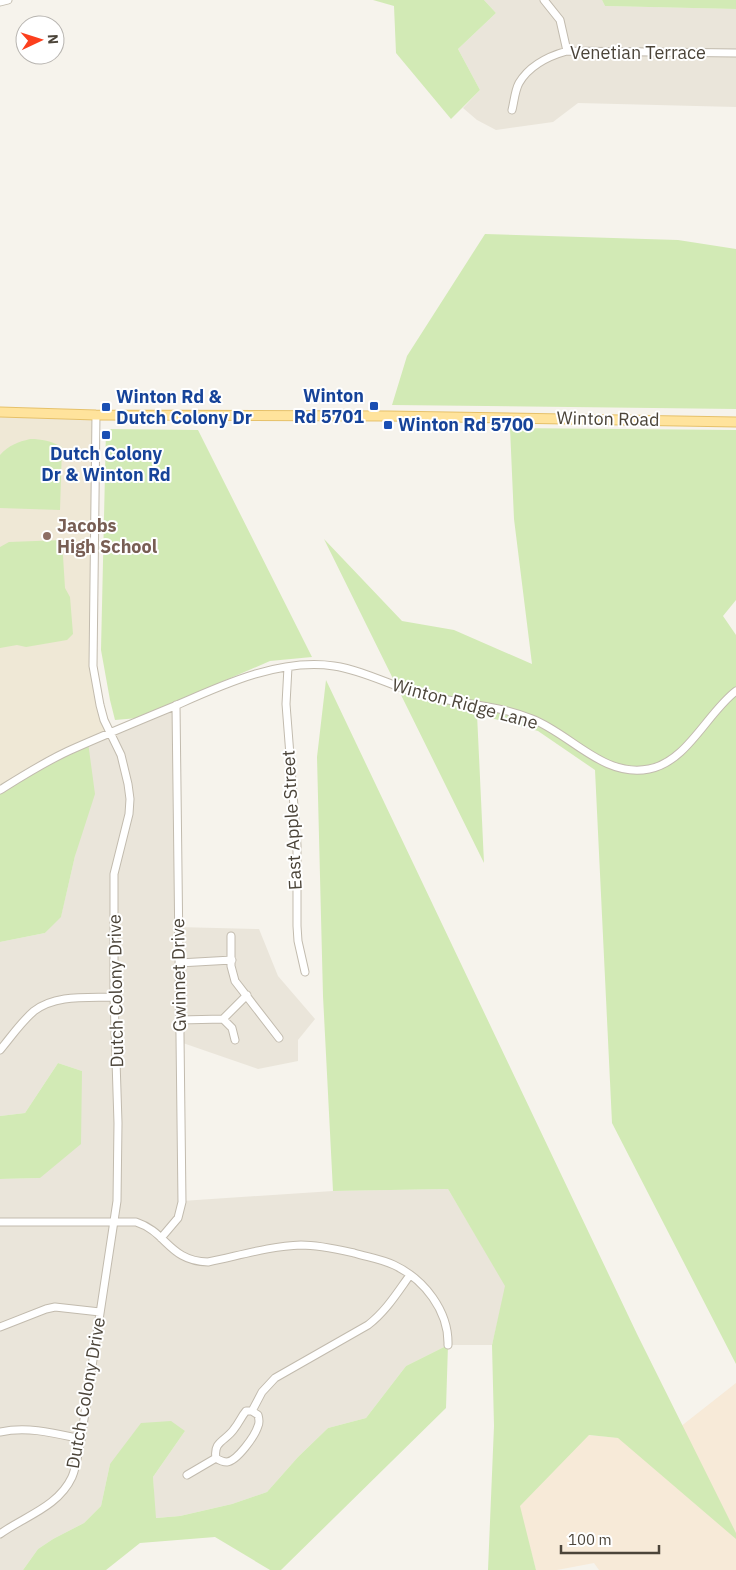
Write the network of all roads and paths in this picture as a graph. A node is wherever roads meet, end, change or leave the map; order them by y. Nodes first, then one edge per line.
1 (8, 0) edge
2 (544, 0) edge
3 (0, 2) edge
4 (567, 51) junction
5 (736, 53) edge
6 (512, 110) dead end
7 (0, 412) edge
8 (96, 416) junction
9 (736, 422) edge
10 (288, 667) junction
11 (736, 691) edge
12 (176, 705) junction
13 (111, 733) junction
14 (0, 790) edge
15 (231, 936) dead end
16 (232, 960) junction
17 (179, 963) junction
18 (305, 972) dead end
19 (247, 994) junction
20 (114, 997) junction
21 (223, 1019) junction
22 (180, 1020) junction
23 (279, 1038) dead end
24 (235, 1040) dead end
25 (0, 1050) edge
26 (114, 1221) junction
27 (0, 1222) edge
28 (160, 1238) junction
29 (410, 1275) junction
30 (100, 1312) junction
31 (0, 1328) edge
32 (448, 1346) dead end
33 (252, 1411) junction
34 (0, 1432) edge
35 (81, 1439) junction
36 (216, 1458) junction
37 (187, 1475) dead end
38 (0, 1534) edge

1 - 3 street
2 - 4 street
4 - 5 street, Venetian Terrace
4 - 6 street, Venetian Terrace
7 - 8 main road, Winton Road
8 - 9 main road, Winton Road
8 - 13 street, Dutch Colony Drive
10 - 11 street, Winton Ridge Lane
10 - 12 street, Winton Ridge Lane
10 - 18 street, East Apple Street
12 - 13 street, Winton Ridge Lane
12 - 17 street, Gwinnet Drive
13 - 14 street, Winton Ridge Lane
13 - 20 street, Dutch Colony Drive
15 - 16 street
16 - 17 street
16 - 19 street
17 - 22 street, Gwinnet Drive
19 - 21 street
19 - 23 street
20 - 25 street
20 - 26 street, Dutch Colony Drive
21 - 22 street
21 - 24 street
22 - 28 street, Gwinnet Drive
26 - 27 street
26 - 28 street
26 - 30 street, Dutch Colony Drive
28 - 29 street
29 - 32 street
29 - 33 street
30 - 31 street
30 - 35 street, Dutch Colony Drive
33 - 36 street
33 - 36 street
34 - 35 street
35 - 38 street, Dutch Colony Drive
36 - 37 street

